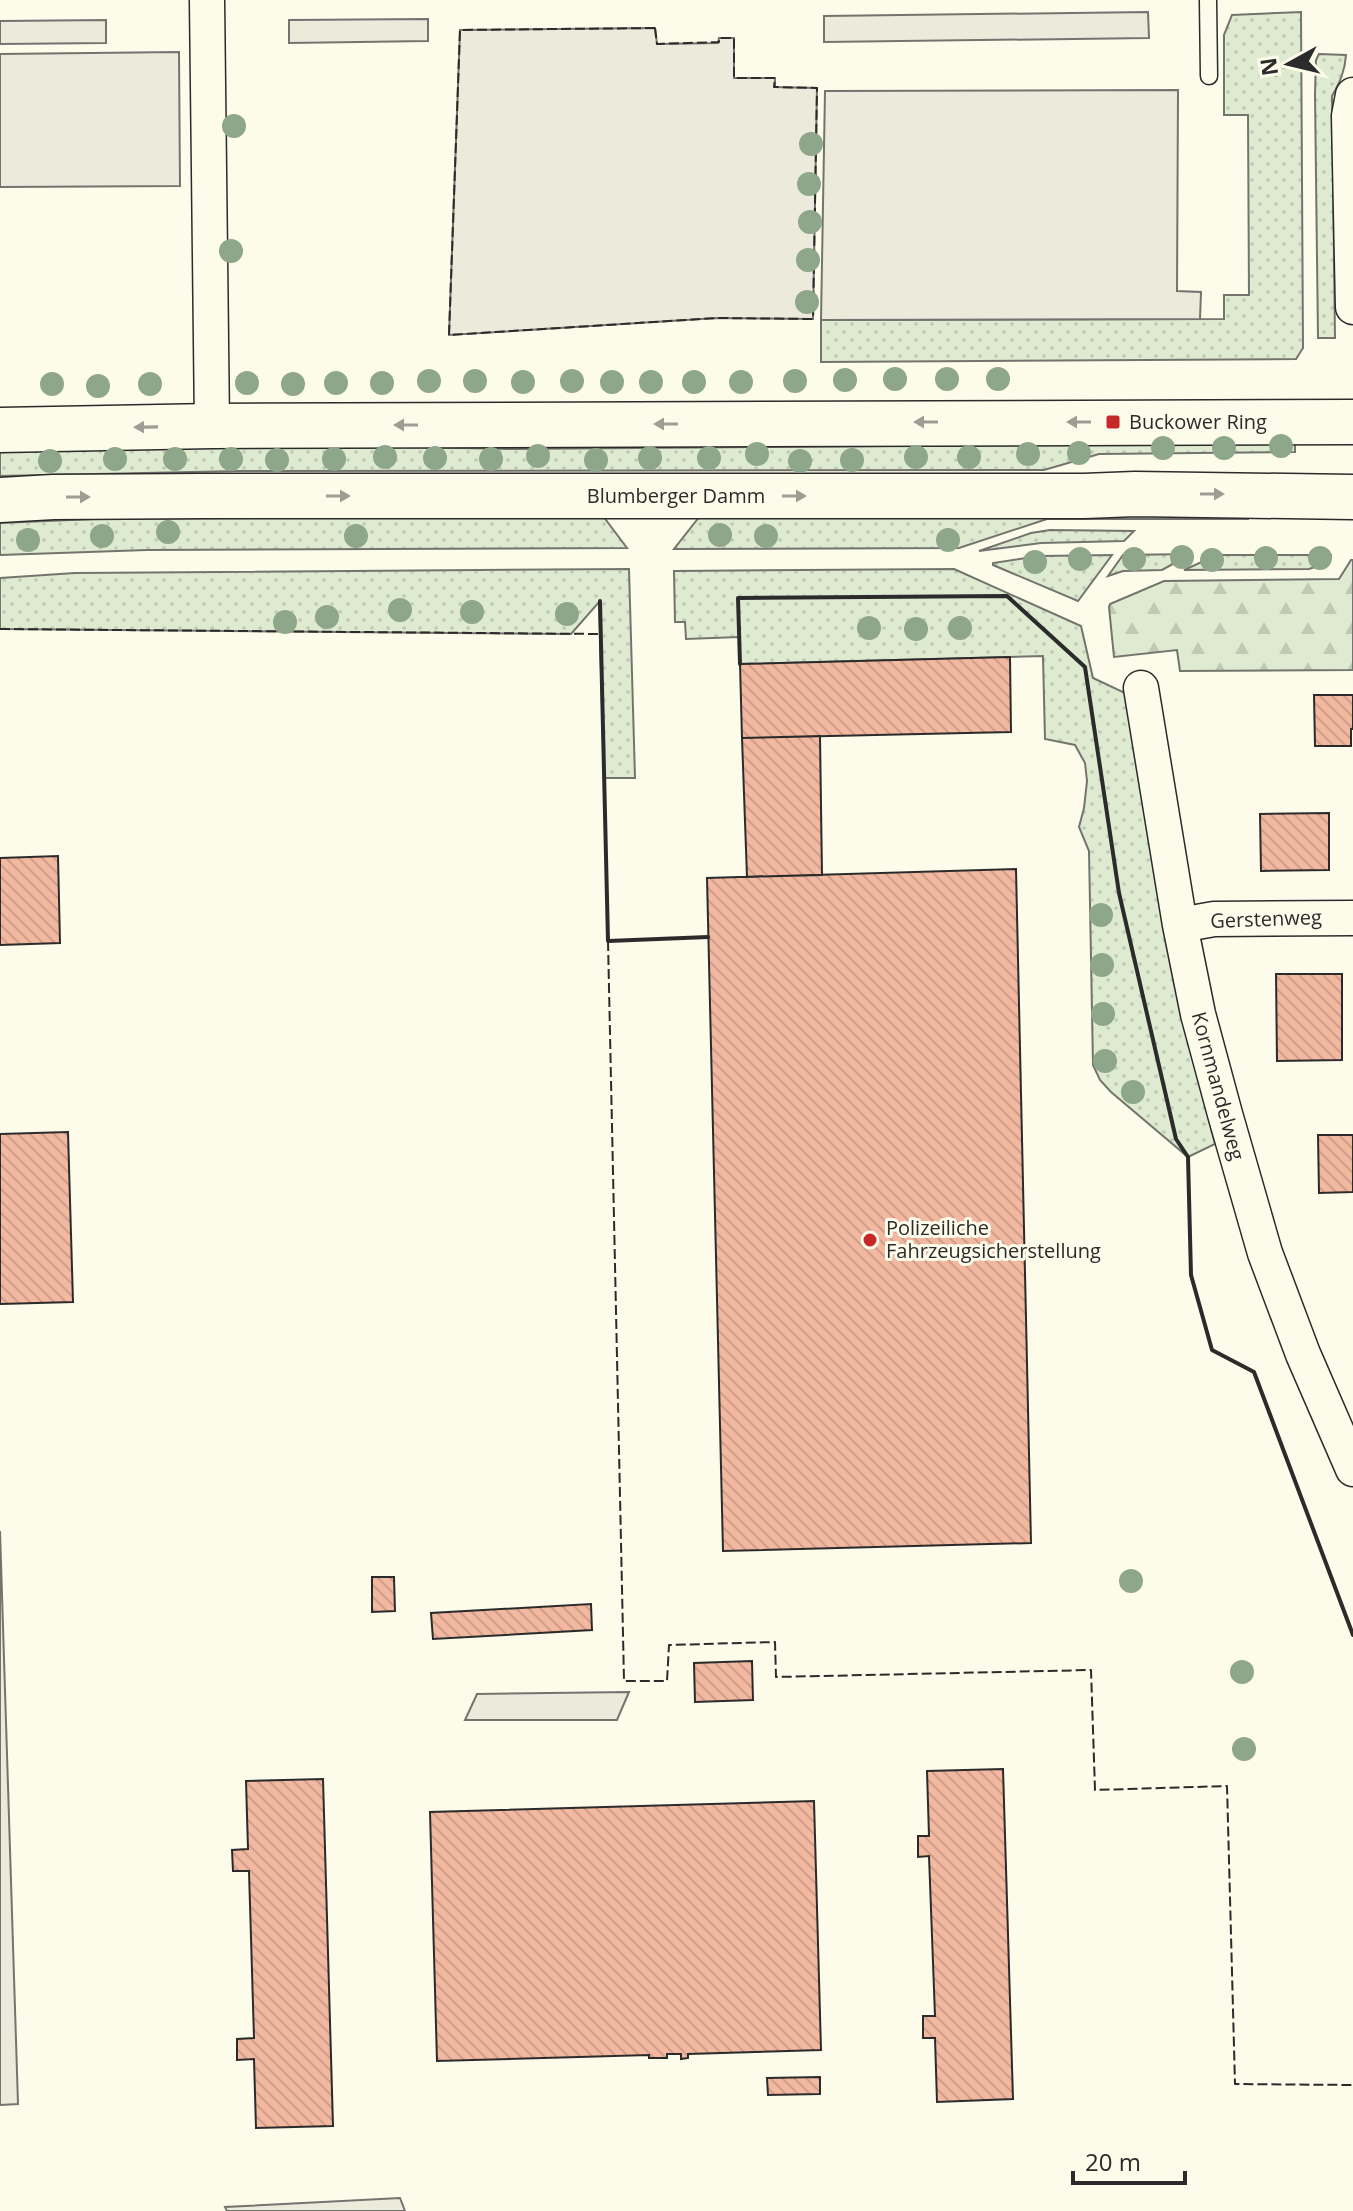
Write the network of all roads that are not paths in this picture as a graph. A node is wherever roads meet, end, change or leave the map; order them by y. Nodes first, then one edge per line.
1 (207, 0) edge
2 (1208, 0) edge
3 (1209, 76) dead end
4 (1353, 95) edge
5 (1353, 307) edge
6 (1353, 422) edge
7 (212, 426) junction
8 (0, 430) edge
9 (1353, 497) edge
10 (0, 500) edge
11 (1141, 688) dead end
12 (1353, 918) edge
13 (1180, 925) junction
14 (1353, 1469) edge

1 - 7 street
2 - 3 lane
4 - 5 street
6 -> 7 main road
7 -> 8 main road
10 -> 9 main road, Blumberger Damm
11 - 13 street, Kornmandelweg
12 - 13 street, Gerstenweg
13 - 14 street, Kornmandelweg

